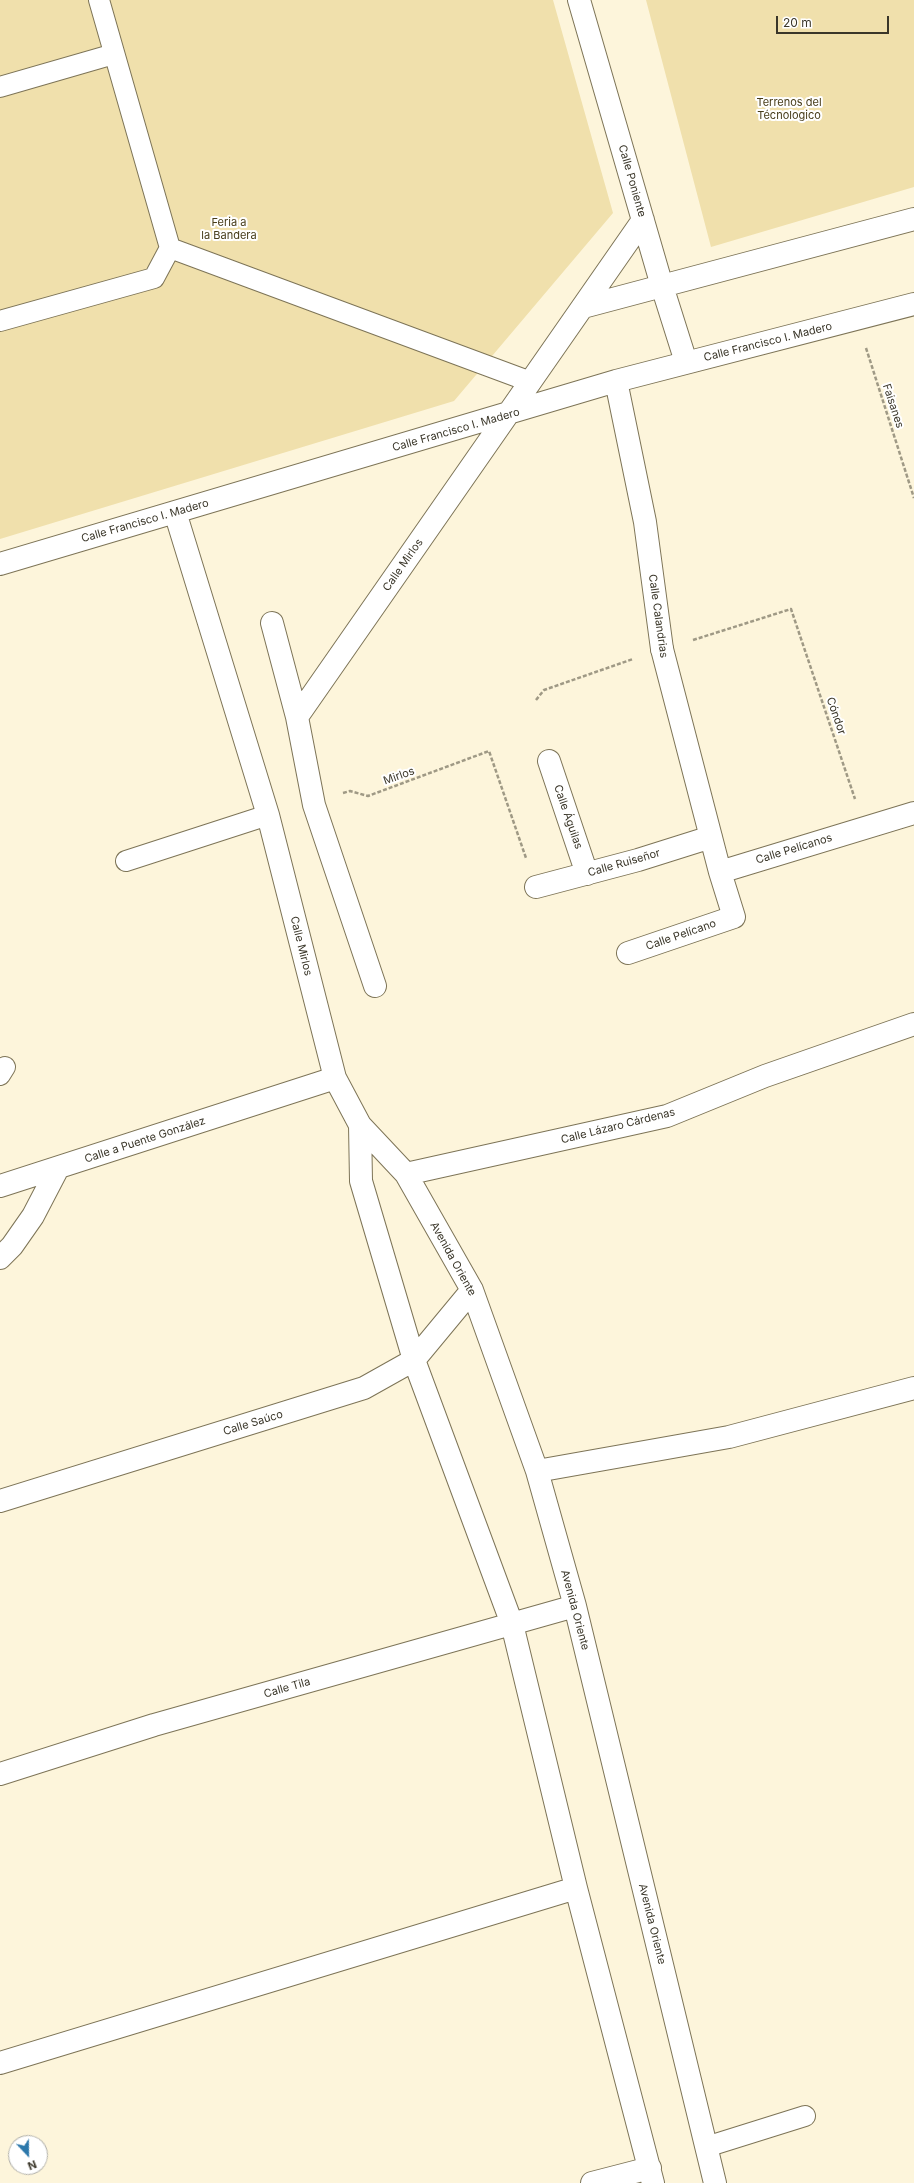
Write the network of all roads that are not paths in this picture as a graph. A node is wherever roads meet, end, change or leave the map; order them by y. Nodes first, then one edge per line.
1 (99, 0) edge
2 (579, 0) edge
3 (114, 54) junction
4 (0, 87) edge
5 (914, 219) edge
6 (643, 220) junction
7 (170, 248) junction
8 (662, 286) junction
9 (914, 304) edge
10 (583, 307) junction
11 (0, 321) edge
12 (686, 362) junction
13 (616, 381) junction
14 (531, 382) junction
15 (509, 414) junction
16 (175, 512) junction
17 (0, 564) edge
18 (272, 623) dead end
19 (296, 717) junction
20 (549, 760) dead end
21 (914, 813) edge
22 (268, 815) junction
23 (711, 837) junction
24 (126, 861) dead end
25 (720, 872) junction
26 (587, 874) junction
27 (536, 887) road end
28 (628, 953) dead end
29 (375, 986) dead end
30 (914, 1024) edge
31 (335, 1078) junction
32 (360, 1125) junction
33 (58, 1168) junction
34 (406, 1174) junction
35 (0, 1186) edge
36 (0, 1258) edge
37 (472, 1290) junction
38 (414, 1360) junction
39 (914, 1388) edge
40 (537, 1471) junction
41 (0, 1501) edge
42 (575, 1606) junction
43 (512, 1624) junction
44 (0, 1774) edge
45 (576, 1888) junction
46 (0, 2063) edge
47 (805, 2116) dead end
48 (706, 2147) junction
49 (651, 2176) edge
50 (592, 2183) edge
51 (715, 2183) edge

1 - 3 lane
2 - 6 street, Calle Poniente
3 - 4 lane
3 - 7 lane
5 - 8 street
6 - 8 street, Calle Poniente
6 - 10 street, Calle Mirlos
7 - 11 lane
7 - 14 lane
8 - 10 street
8 - 12 street, Calle Poniente
9 - 12 street, Calle Francisco I. Madero
10 - 14 street, Calle Mirlos
12 - 13 street, Calle Francisco I. Madero
13 - 15 street, Calle Francisco I. Madero
13 - 23 street, Calle Calandrias
14 - 15 street, Calle Mirlos
15 - 16 street, Calle Francisco I. Madero
15 - 19 street, Calle Mirlos
16 - 17 street, Calle Francisco I. Madero
16 - 22 street, Calle Mirlos
18 - 19 street
19 - 29 street
20 - 26 street, Calle Águilas
21 - 25 street, Calle Pelícanos
22 - 24 lane
22 - 31 street, Calle Mirlos
23 - 25 street, Calle Calandrias
23 - 26 street, Calle Ruiseñor
25 - 28 street, Calle Pelícano
26 - 27 street, Calle Ruiseñor
30 - 34 street, Calle Lázaro Cárdenas
31 - 32 street, Avenida Oriente
31 - 33 street, Calle a Puente González
32 - 34 street, Avenida Oriente
32 - 38 street
33 - 35 street, Calle a Puente González
33 - 36 street
34 - 37 street, Avenida Oriente
37 - 38 street, Calle Saúco
37 - 40 street, Avenida Oriente
38 - 41 street, Calle Saúco
38 - 43 street
39 - 40 street
40 - 42 street, Avenida Oriente
42 - 43 street, Calle Tila
42 - 48 street, Avenida Oriente
43 - 44 street, Calle Tila
43 - 45 street
45 - 46 street
45 - 49 street
47 - 48 lane
48 - 51 street, Avenida Oriente
49 - 50 street

